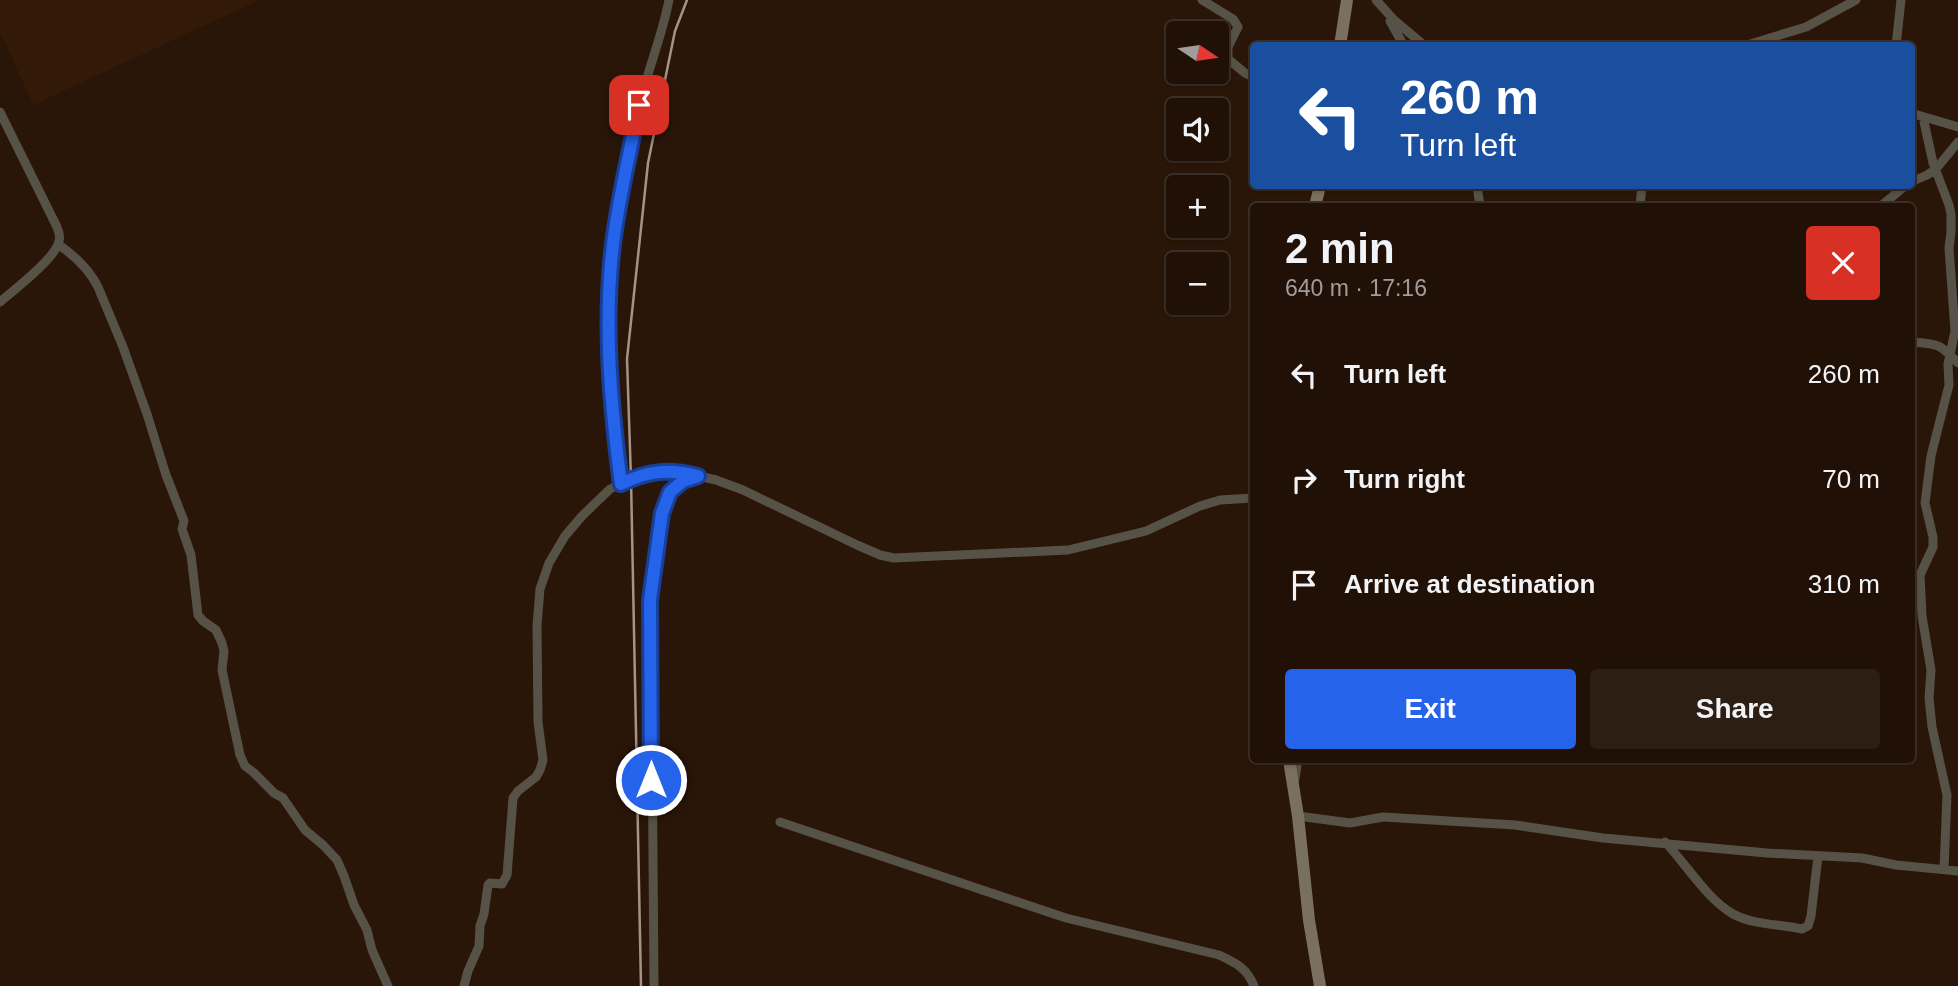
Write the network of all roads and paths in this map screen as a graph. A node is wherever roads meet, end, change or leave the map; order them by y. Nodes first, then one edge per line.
1 (669, 0) edge
2 (1202, 0) edge
3 (1347, 0) edge
4 (1856, 0) edge
5 (1901, 0) edge
6 (1378, 2) edge
7 (1341, 42) edge
8 (1402, 42) edge
9 (1420, 42) edge
10 (1757, 42) edge
11 (1896, 42) edge
12 (1250, 76) edge
13 (0, 112) edge
14 (1916, 114) edge
15 (1958, 127) edge
16 (1958, 142) edge
17 (1936, 169) junction
18 (1915, 180) edge
19 (1901, 189) edge
20 (1885, 203) edge
21 (58, 245) junction
22 (0, 302) edge
23 (1915, 342) edge
24 (1950, 355) junction
25 (1958, 363) edge
26 (698, 476) junction
27 (621, 484) junction
28 (1250, 498) edge
29 (1289, 763) edge
30 (1298, 763) edge
31 (1293, 785) junction
32 (1298, 816) junction
33 (780, 822) dead end
34 (1665, 842) junction
35 (1818, 856) junction
36 (1944, 869) junction
37 (1958, 871) edge
38 (388, 986) edge
39 (464, 986) edge
40 (654, 986) edge
41 (1254, 986) edge
42 (1320, 986) edge

1 - 27 street
2 - 12 street
3 - 7 street
4 - 10 street
5 - 11 street
6 - 8 street
6 - 9 street
13 - 21 street
14 - 15 street
14 - 17 street
16 - 17 street
17 - 18 street
17 - 24 street
19 - 20 street
21 - 22 street
21 - 38 street
23 - 24 street
24 - 25 street
24 - 36 street
26 - 27 street
26 - 28 street
26 - 40 street
27 - 39 street
29 - 31 street
30 - 31 street
31 - 32 street
32 - 34 street
32 - 42 street
33 - 41 street
34 - 35 street
34 - 35 street
35 - 36 street
36 - 37 street

